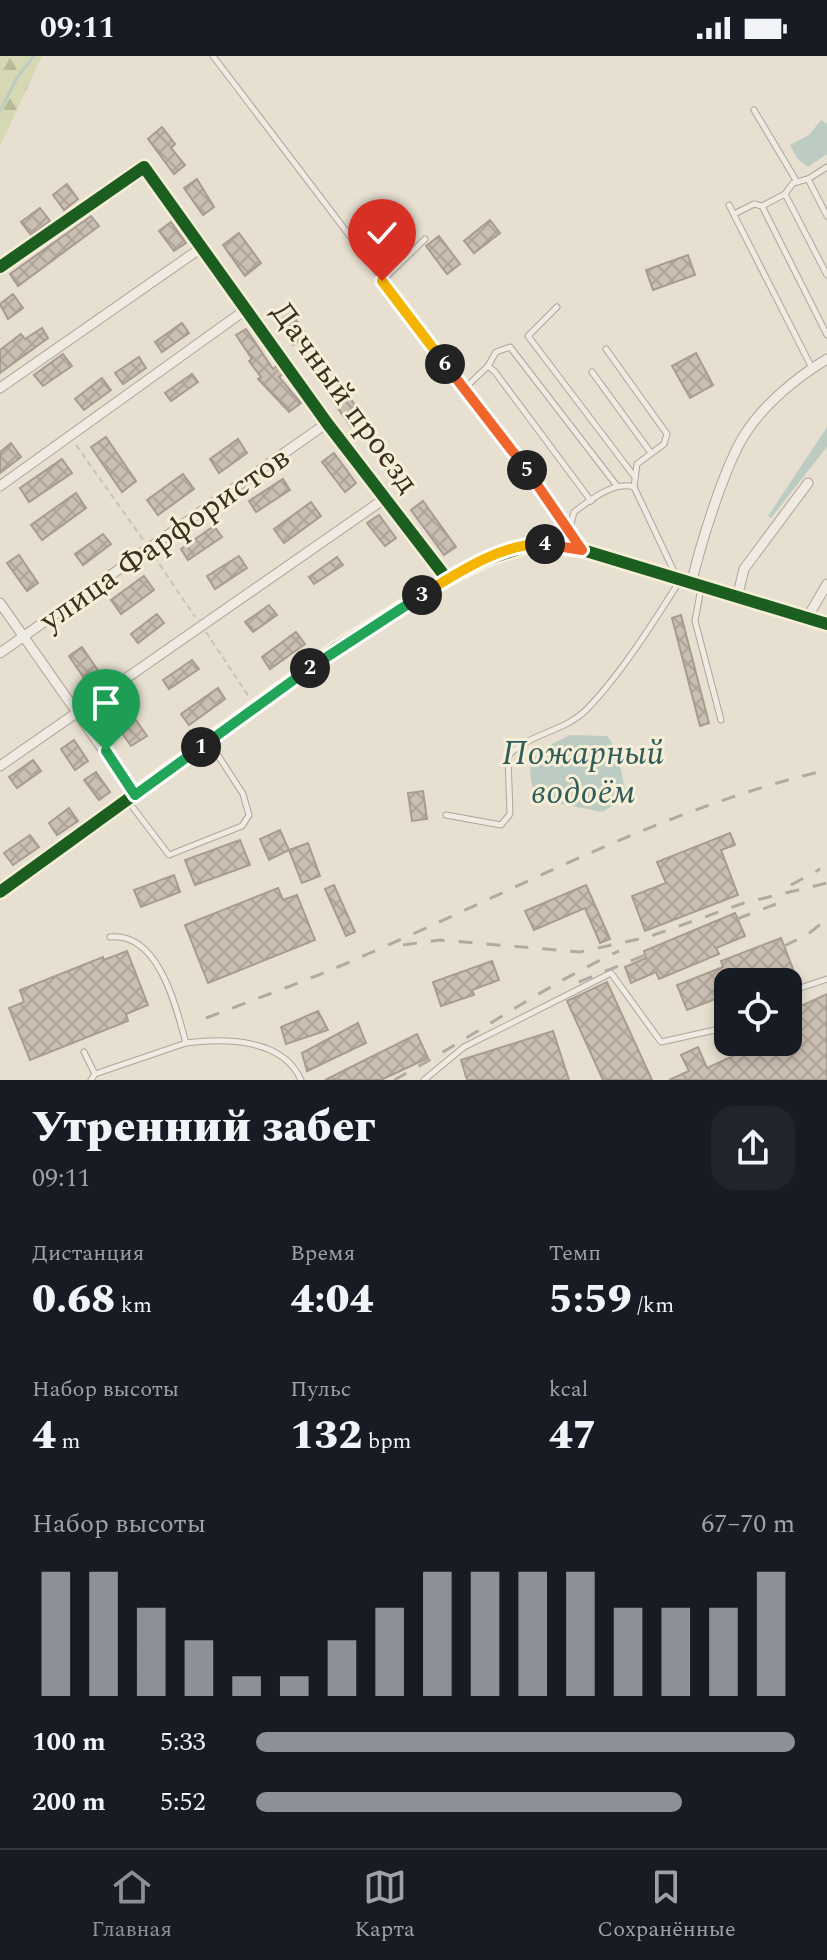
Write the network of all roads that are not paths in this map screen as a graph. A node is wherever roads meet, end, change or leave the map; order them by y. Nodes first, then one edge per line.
1 (213, 56) edge
2 (754, 110) dead end
3 (827, 167) edge
4 (808, 179) junction
5 (797, 182) junction
6 (785, 194) junction
7 (729, 205) dead end
8 (762, 206) junction
9 (734, 214) junction
10 (827, 216) edge
11 (425, 239) dead end
12 (201, 248) junction
13 (0, 267) edge
14 (827, 275) edge
15 (382, 281) junction
16 (557, 307) dead end
17 (248, 308) junction
18 (827, 335) edge
19 (606, 349) dead end
20 (827, 359) edge
21 (488, 366) junction
22 (812, 368) junction
23 (592, 372) dead end
24 (0, 388) edge
25 (465, 388) junction
26 (327, 423) junction
27 (651, 453) junction
28 (635, 477) junction
29 (808, 483) dead end
30 (0, 486) edge
31 (617, 486) junction
32 (634, 487) junction
33 (387, 497) junction
34 (591, 501) junction
35 (570, 528) junction
36 (582, 550) junction
37 (447, 579) junction
38 (827, 584) edge
39 (690, 585) junction
40 (737, 598) junction
41 (0, 603) edge
42 (807, 618) junction
43 (827, 624) edge
44 (25, 637) junction
45 (0, 653) edge
46 (78, 712) junction
47 (721, 720) dead end
48 (208, 741) junction
49 (0, 766) edge
50 (131, 798) junction
51 (446, 815) dead end
52 (0, 892) edge
53 (110, 937) dead end
54 (827, 979) edge
55 (802, 987) edge
56 (714, 1030) edge
57 (186, 1043) junction
58 (84, 1052) dead end
59 (93, 1077) edge
60 (301, 1080) edge
61 (424, 1080) edge

1 - 15 lane
2 - 5 lane
3 - 4 lane
4 - 5 lane
4 - 10 lane
5 - 6 lane
6 - 8 lane
6 - 14 lane
7 - 9 lane
8 - 9 lane
8 - 18 lane
9 - 22 lane
11 - 15 lane
12 - 13 street, Дачный проезд
12 - 17 street, Дачный проезд
12 - 24 street
15 - 25 lane
16 - 28 lane
17 - 26 street, Дачный проезд
17 - 30 street
19 - 27 lane
20 - 22 street
21 - 25 lane
21 - 31 lane
21 - 34 lane
22 - 39 street
23 - 27 lane
25 - 35 lane
26 - 33 street, Дачный проезд
26 - 44 street, улица Фарфористов
27 - 28 lane
28 - 32 lane
29 - 40 street
31 - 32 lane
31 - 34 lane
32 - 39 lane
33 - 37 street, Дачный проезд
33 - 46 street
34 - 35 lane
35 - 36 lane
36 - 37 street
36 - 39 street
37 - 48 street
38 - 42 street
39 - 40 street
39 - 47 lane
39 - 51 lane
40 - 42 street
41 - 44 street
42 - 43 street
44 - 45 street, улица Фарфористов
44 - 46 street
46 - 49 street
46 - 50 street
48 - 50 street
48 - 50 lane
50 - 52 street
53 - 57 lane
54 - 55 lane
56 - 61 lane
57 - 59 lane
57 - 60 lane
58 - 59 lane

